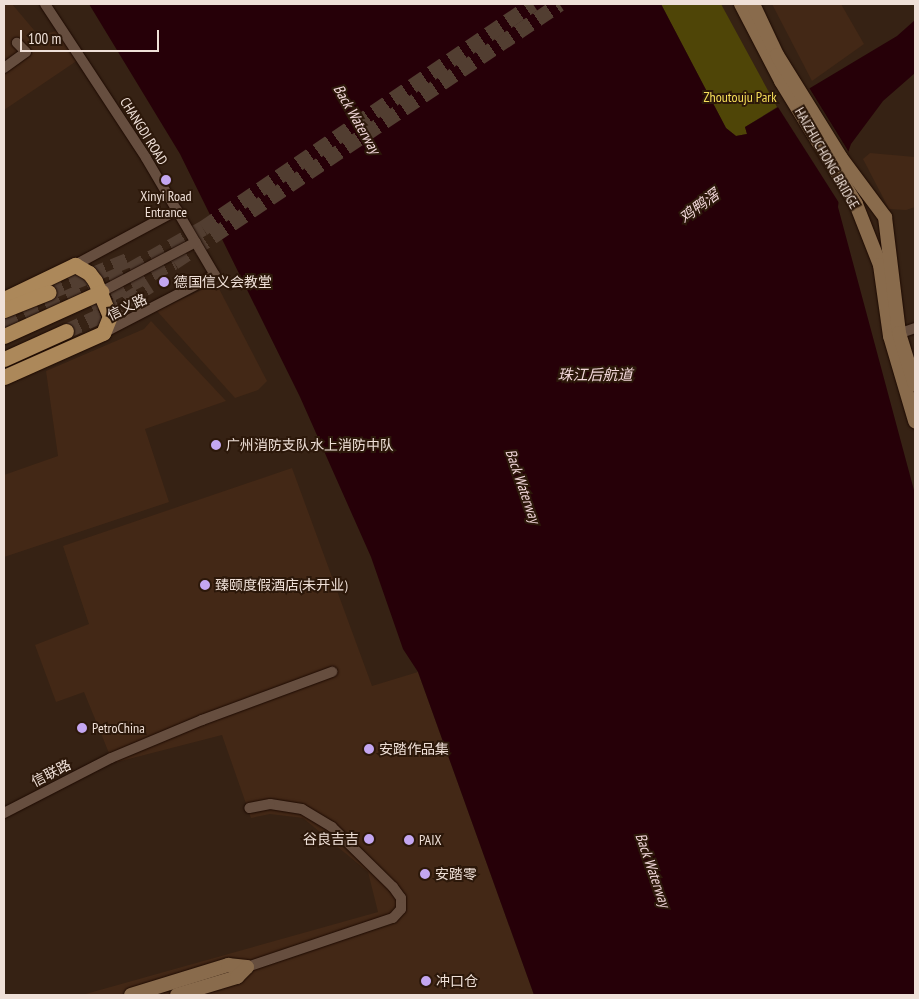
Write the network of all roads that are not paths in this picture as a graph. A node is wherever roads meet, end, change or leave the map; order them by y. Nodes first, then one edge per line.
1 (45, 4) edge
2 (741, 4) edge
3 (753, 4) edge
4 (17, 43) dead end
5 (4, 68) edge
6 (177, 210) junction
7 (196, 242) junction
8 (75, 265) junction
9 (215, 275) joint
10 (49, 292) tunnel mouth
11 (101, 292) junction
12 (4, 299) edge
13 (4, 310) edge
14 (892, 320) junction
15 (915, 328) edge
16 (66, 331) tunnel mouth
17 (103, 333) junction
18 (894, 335) junction
19 (4, 336) edge
20 (4, 359) edge
21 (4, 377) edge
22 (915, 385) edge
23 (915, 421) edge
24 (332, 672) dead end
25 (249, 808) dead end
26 (4, 813) edge
27 (247, 967) junction
28 (131, 995) edge
29 (177, 995) edge

1 - 6 street, CHANGDI ROAD
2 - 14 main road, HAIZHUCHONG BRIDGE
3 - 14 main road, HAIZHUCHONG BRIDGE
4 - 5 street
6 - 7 street, CHANGDI ROAD
6 - 8 street
7 - 9 street, CHANGDI ROAD
7 - 11 street
8 - 11 main road
8 - 12 main road
9 - 17 street, 信义路
10 - 13 main road
11 - 17 main road
11 - 19 main road
14 - 18 main road
15 - 18 street
16 - 20 main road
17 - 21 main road
18 - 22 main road
18 - 23 main road
24 - 26 street, 信联路
25 - 27 street
27 - 28 main road
27 - 29 main road

